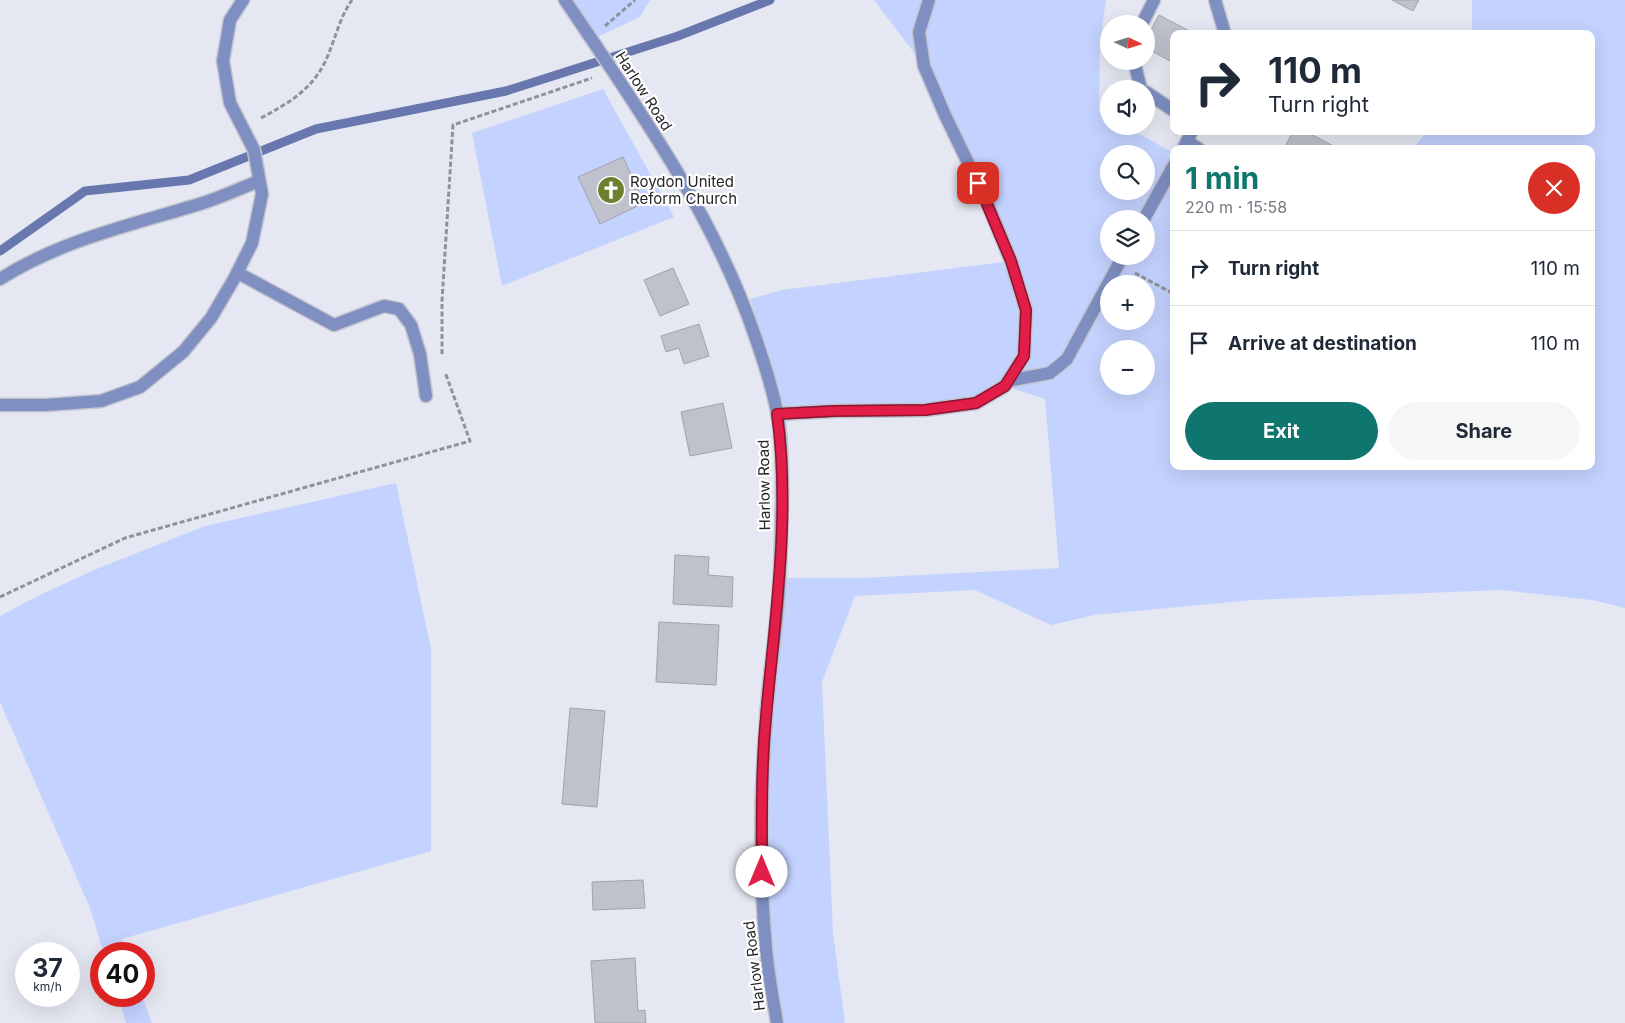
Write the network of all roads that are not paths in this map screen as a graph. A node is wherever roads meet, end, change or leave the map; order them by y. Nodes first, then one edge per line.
1 (242, 0) edge
2 (565, 0) edge
3 (929, 0) edge
4 (1154, 0) edge
5 (1215, 0) edge
6 (1146, 15) edge
7 (1224, 30) edge
8 (1155, 98) edge
9 (1170, 108) edge
10 (1170, 172) edge
11 (259, 181) junction
12 (1149, 210) edge
13 (1118, 265) edge
14 (238, 273) junction
15 (0, 279) edge
16 (1008, 380) junction
17 (426, 396) dead end
18 (0, 405) edge
19 (777, 414) junction
20 (777, 1023) edge

1 - 11 street
2 - 19 street, Harlow Road
3 - 16 street
4 - 6 street
5 - 7 street
8 - 9 street
10 - 12 street
11 - 14 street
11 - 15 street
13 - 16 street
14 - 17 street
14 - 18 street
16 - 19 street
19 - 20 street, Harlow Road

